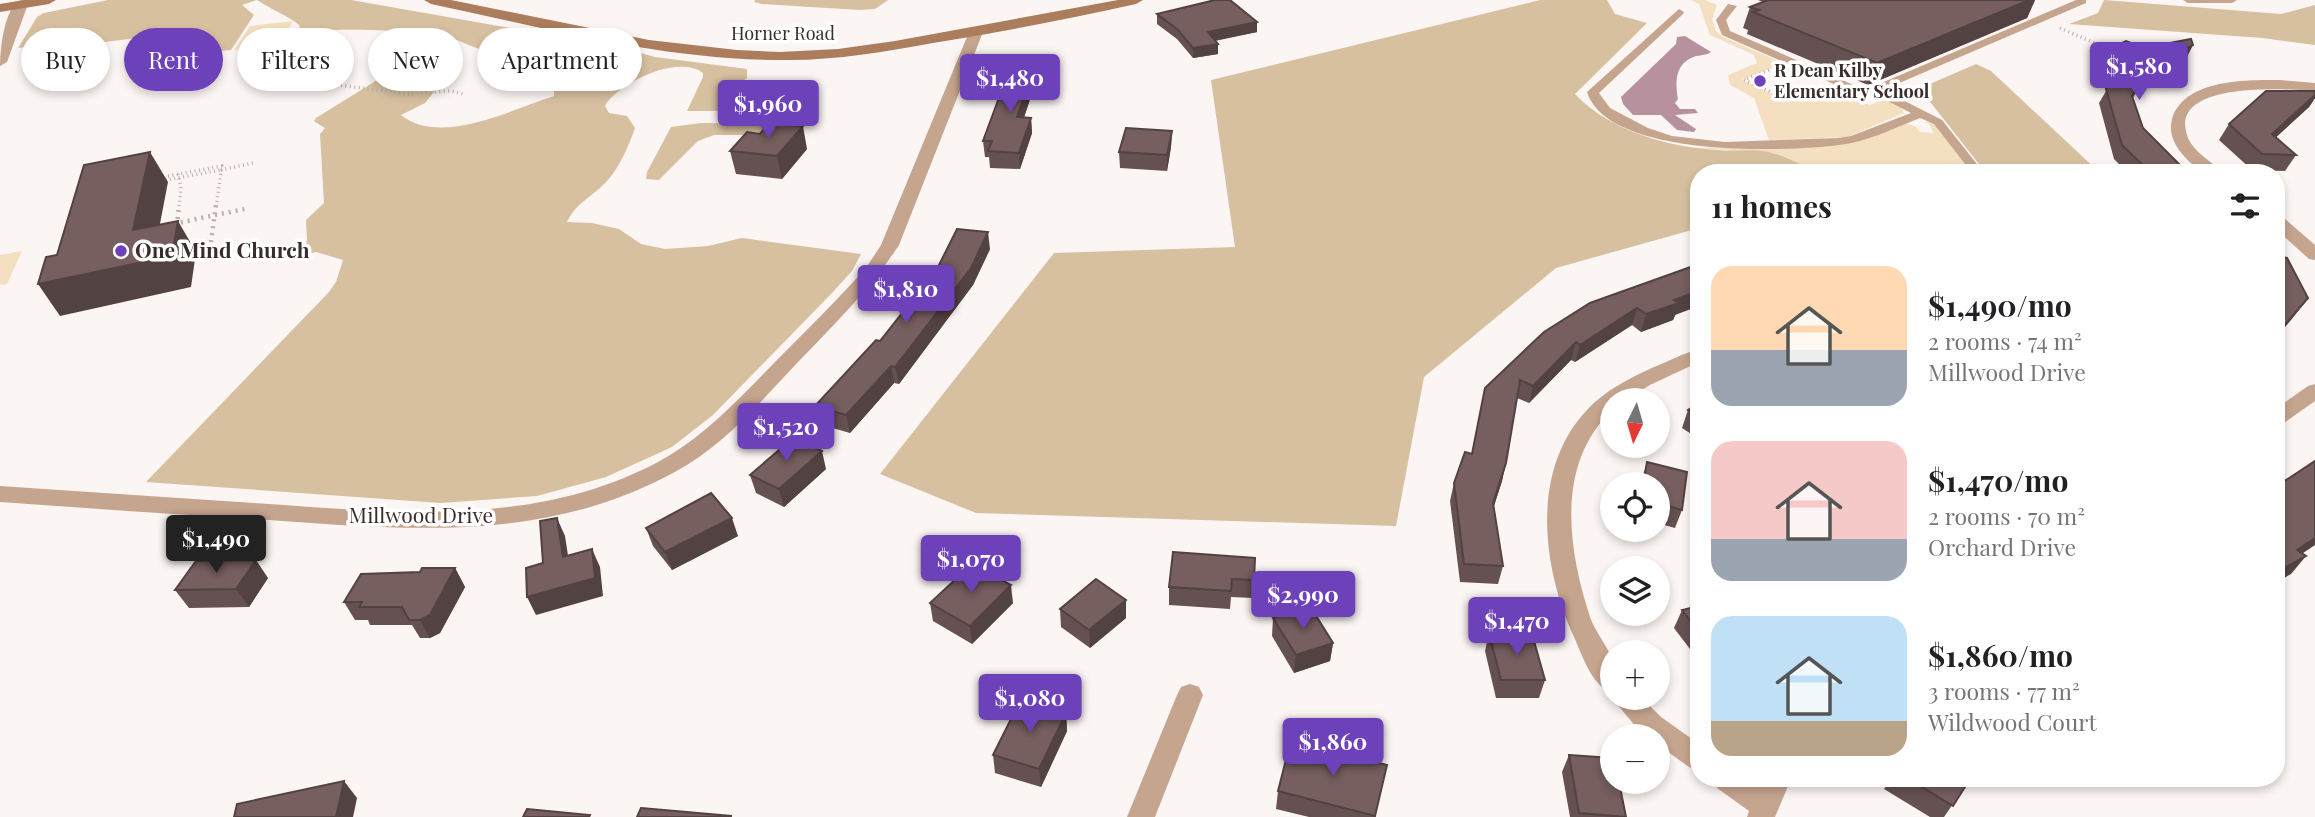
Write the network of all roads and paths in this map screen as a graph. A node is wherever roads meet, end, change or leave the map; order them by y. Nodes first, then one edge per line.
1 (49, 0) edge
2 (431, 0) edge
3 (1136, 0) edge
4 (1717, 0) edge
5 (2081, 0) edge
6 (2188, 0) edge
7 (2232, 0) edge
8 (21, 4) junction
9 (0, 8) edge
10 (2043, 19) junction
11 (1685, 24) dead end
12 (976, 32) junction
13 (2124, 56) edge
14 (1790, 61) junction
15 (0, 62) edge
16 (2148, 66) edge
17 (354, 87) edge
18 (2196, 87) dead end
19 (2315, 87) edge
20 (1874, 90) junction
21 (464, 94) dead end
22 (1788, 100) dead end
23 (1922, 113) junction
24 (253, 163) dead end
25 (1971, 164) edge
26 (2202, 164) edge
27 (221, 170) junction
28 (178, 174) junction
29 (168, 176) dead end
30 (158, 182) dead end
31 (246, 209) dead end
32 (215, 215) junction
33 (2285, 227) edge
34 (232, 248) dead end
35 (211, 249) junction
36 (185, 251) dead end
37 (2315, 255) edge
38 (1690, 359) edge
39 (2315, 391) edge
40 (2285, 412) edge
41 (0, 494) edge
42 (1600, 664) edge
43 (1189, 695) dead end
44 (1637, 710) edge
45 (1690, 753) edge
46 (1736, 787) edge
47 (1774, 787) edge
48 (1763, 811) edge
49 (1140, 817) edge

1 - 8 main road
2 - 12 main road, Horner Road
3 - 12 main road, Horner Road
4 - 14 lane
5 - 10 lane
6 - 7 lane
8 - 9 main road
8 - 15 street
10 - 13 path
10 - 20 lane
11 - 23 lane
12 - 41 street, Millwood Drive
14 - 20 lane
14 - 22 path
16 - 18 path
17 - 21 path
19 - 26 street
20 - 23 lane
23 - 25 lane
24 - 27 path
27 - 28 path
27 - 30 path, bridge
27 - 32 path
28 - 29 path
28 - 32 path, bridge
31 - 32 path
32 - 35 path
33 - 37 street
34 - 35 path
35 - 36 path
38 - 42 street
39 - 40 street
43 - 49 street
44 - 45 street
46 - 48 street
47 - 48 street

